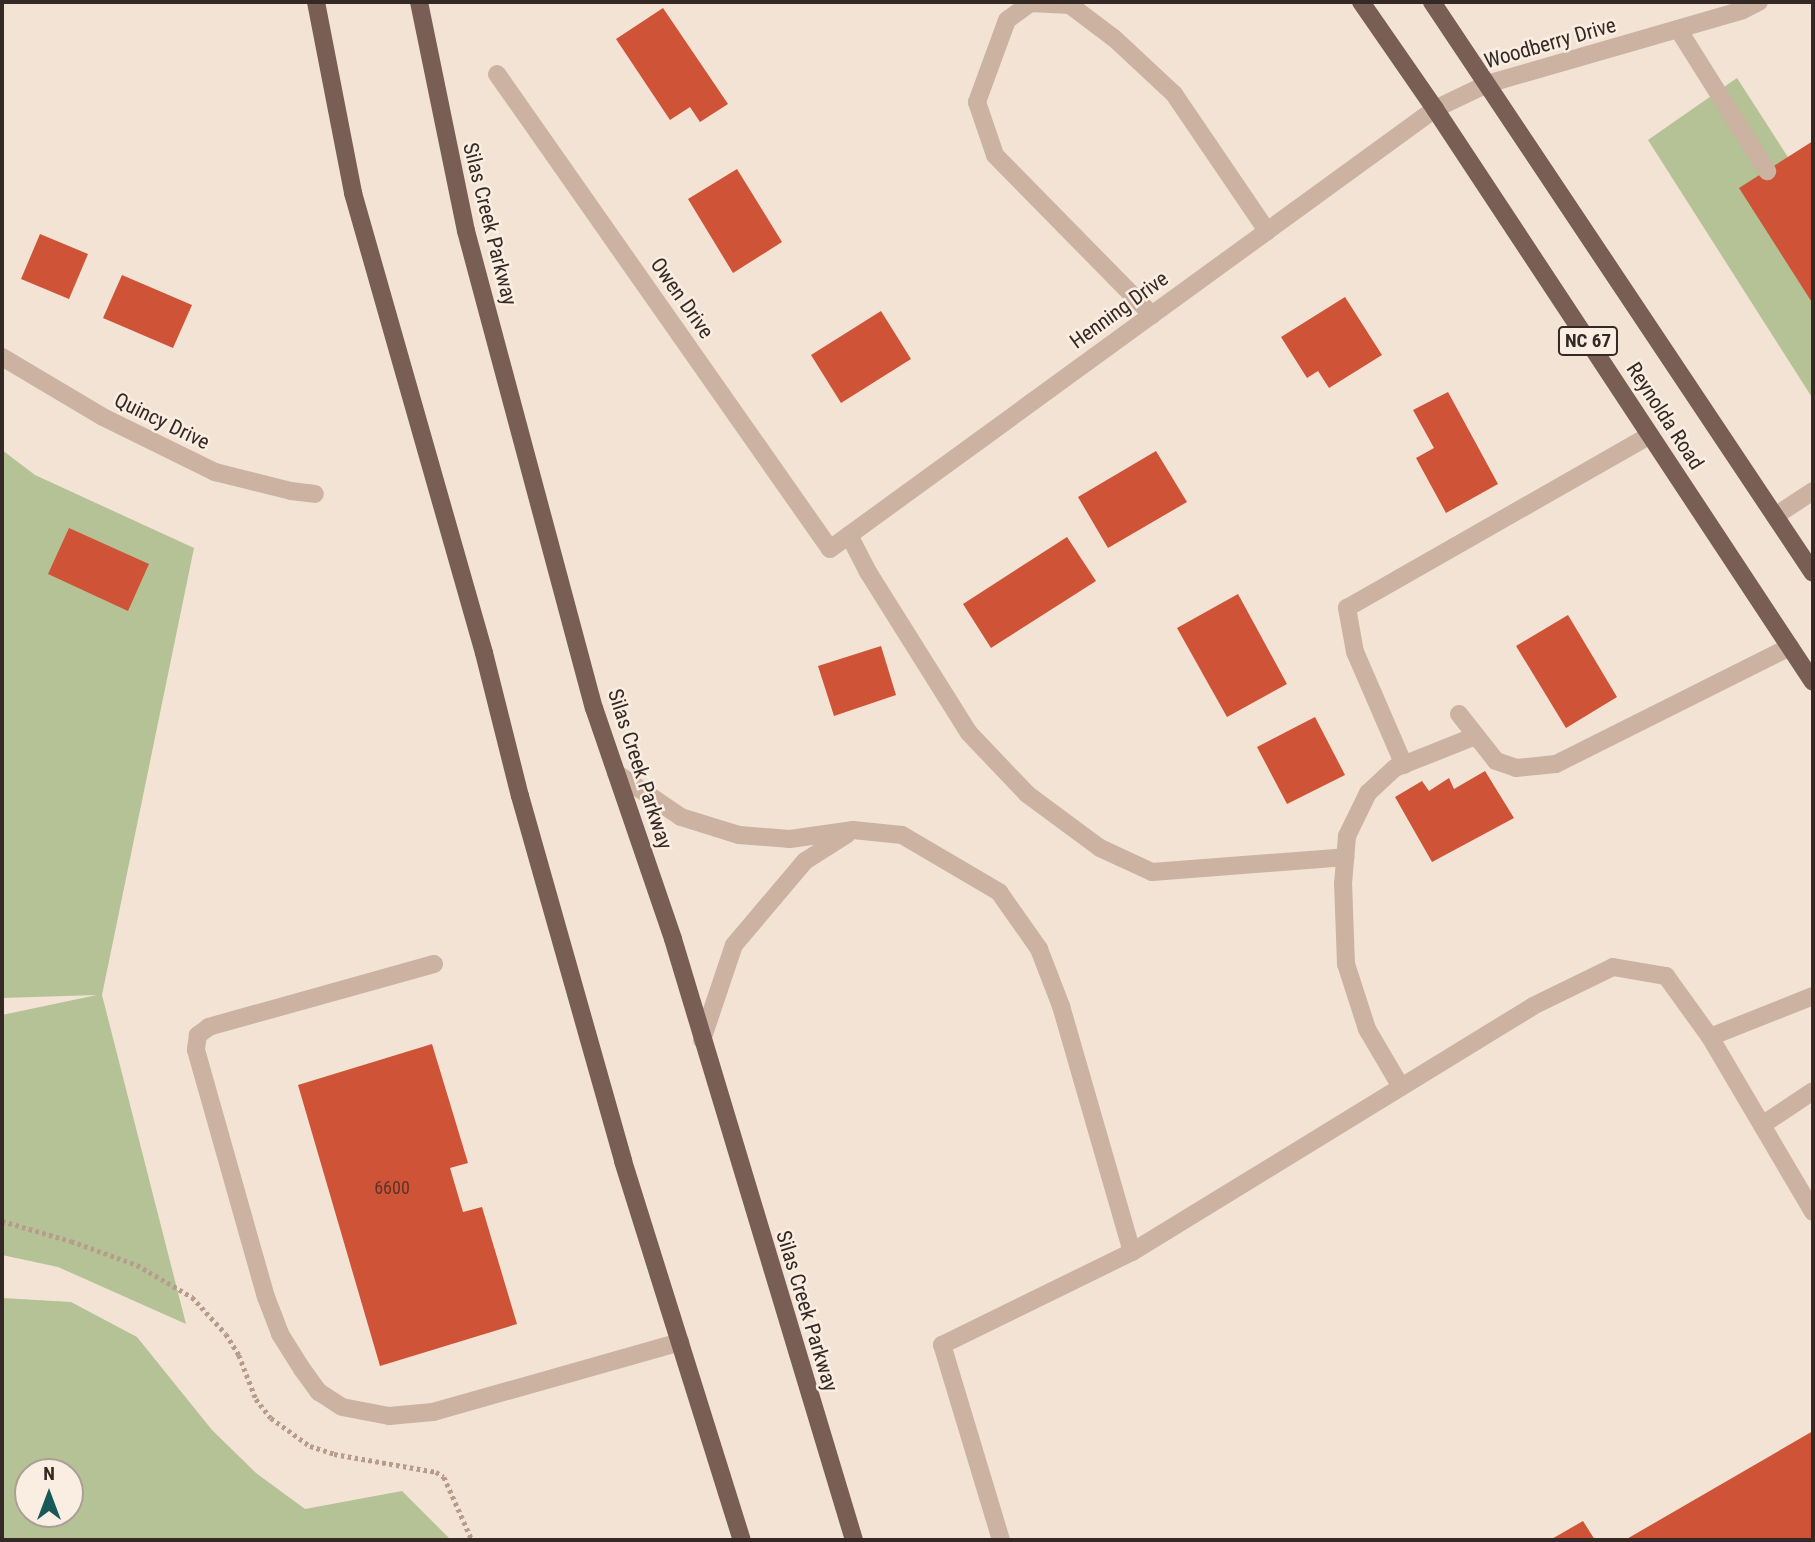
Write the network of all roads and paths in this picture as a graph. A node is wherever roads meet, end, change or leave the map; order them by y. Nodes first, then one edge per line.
1 (316, 2) edge
2 (419, 2) edge
3 (1361, 2) edge
4 (1432, 2) edge
5 (1759, 2) edge
6 (1678, 29) junction
7 (497, 74) dead end
8 (1487, 84) junction
9 (1435, 108) junction
10 (1767, 171) dead end
11 (1268, 231) junction
12 (1152, 315) junction
13 (2, 358) edge
14 (1650, 435) junction
15 (1813, 491) edge
16 (315, 494) dead end
17 (1775, 516) junction
18 (849, 535) junction
19 (830, 549) joint
20 (1813, 573) edge
21 (1790, 647) junction
22 (1813, 682) edge
23 (1459, 714) dead end
24 (1476, 736) junction
25 (1404, 765) junction
26 (616, 773) junction
27 (853, 830) junction
28 (1345, 857) junction
29 (434, 964) dead end
30 (1813, 996) edge
31 (1710, 1037) junction
32 (702, 1040) junction
33 (1401, 1087) junction
34 (1813, 1091) edge
35 (1762, 1125) junction
36 (1813, 1212) edge
37 (2, 1221) edge
38 (1132, 1252) junction
39 (680, 1342) junction
40 (472, 1540) edge
41 (742, 1540) edge
42 (854, 1540) edge
43 (1001, 1540) edge

1 - 39 main road
2 - 26 main road, Silas Creek Parkway
3 - 9 main road, Reynolda Road / NC 67
4 - 8 main road, Reynolda Road / NC 67
5 - 6 street, Woodberry Drive
6 - 8 street, Woodberry Drive
6 - 10 street
7 - 19 street, Owen Drive
8 - 9 street, Woodberry Drive
8 - 17 main road, Reynolda Road / NC 67
9 - 11 street, Henning Drive
9 - 14 main road, Reynolda Road / NC 67
11 - 12 street, Henning Drive
11 - 12 street
12 - 18 street, Henning Drive
13 - 16 street, Quincy Drive
14 - 21 main road, Reynolda Road / NC 67
14 - 25 street
15 - 17 street
17 - 20 main road, Reynolda Road / NC 67
18 - 19 street, Henning Drive
18 - 28 street
21 - 22 main road, Reynolda Road / NC 67
21 - 24 street
23 - 24 street
24 - 25 street
25 - 28 street
26 - 27 street
26 - 32 main road, Silas Creek Parkway
27 - 32 street
27 - 38 street
28 - 33 street
29 - 39 street
30 - 31 street
31 - 33 street
31 - 35 street
32 - 42 main road, Silas Creek Parkway
33 - 38 street
34 - 35 street
35 - 36 street
37 - 40 path
38 - 43 street
39 - 41 main road

